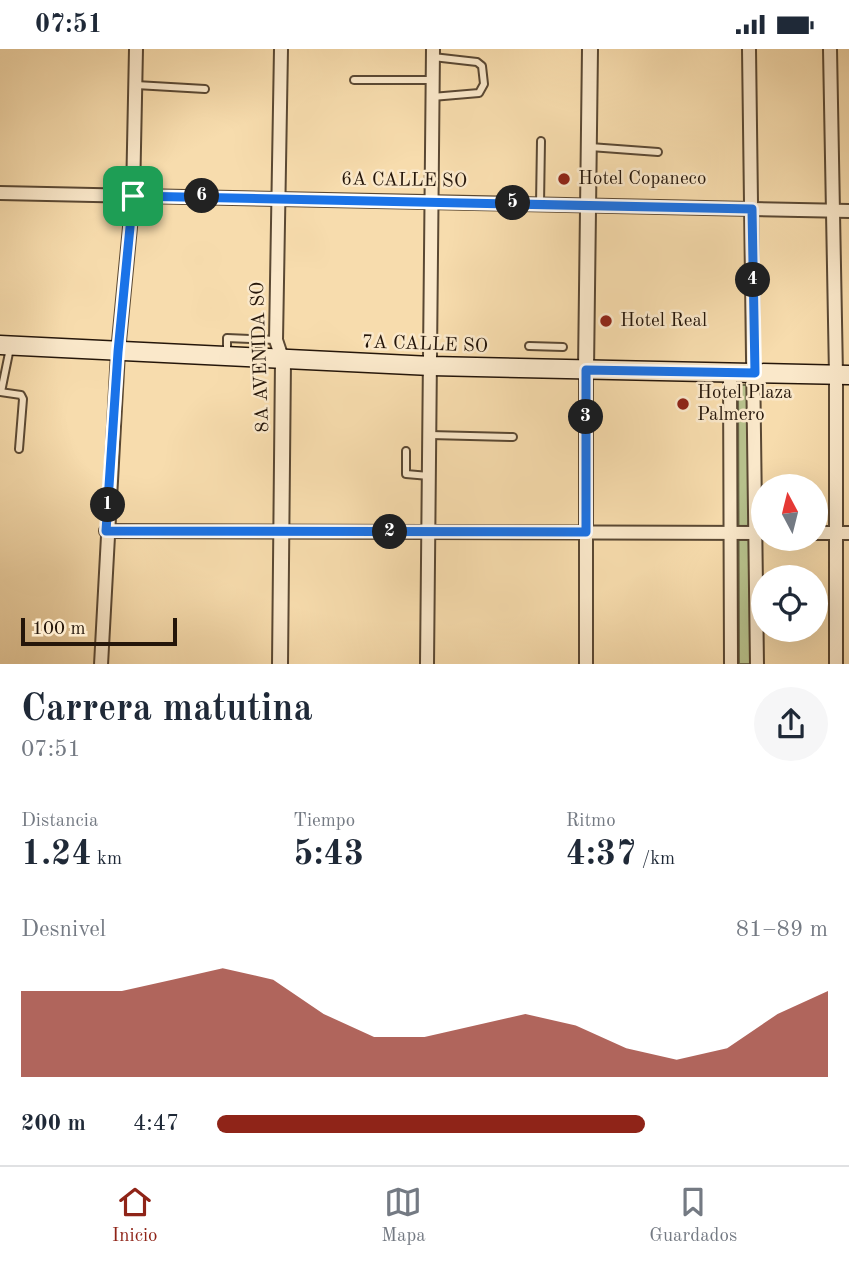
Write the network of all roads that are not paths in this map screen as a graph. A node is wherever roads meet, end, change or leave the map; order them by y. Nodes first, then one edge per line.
1 (136, 49) edge
2 (281, 49) edge
3 (590, 49) edge
4 (749, 49) edge
5 (830, 49) edge
6 (433, 53) edge
7 (354, 80) dead end
8 (433, 80) junction
9 (135, 85) junction
10 (205, 89) dead end
11 (432, 97) junction
12 (541, 141) dead end
13 (588, 146) junction
14 (658, 152) dead end
15 (0, 193) edge
16 (133, 196) junction
17 (279, 197) junction
18 (431, 200) junction
19 (540, 204) junction
20 (587, 205) junction
21 (752, 209) junction
22 (833, 211) junction
23 (849, 211) edge
24 (276, 340) junction
25 (5, 346) edge
26 (529, 346) dead end
27 (563, 347) dead end
28 (118, 352) junction
29 (227, 358) junction
30 (283, 361) junction
31 (431, 366) junction
32 (586, 370) junction
33 (730, 373) junction
34 (755, 373) junction
35 (843, 375) edge
36 (1, 392) edge
37 (430, 435) junction
38 (513, 437) dead end
39 (19, 449) dead end
40 (406, 451) dead end
41 (758, 474) edge
42 (429, 476) junction
43 (106, 531) junction
44 (282, 531) junction
45 (428, 532) junction
46 (586, 532) junction
47 (730, 533) junction
48 (751, 533) edge
49 (843, 533) edge
50 (760, 551) edge
51 (101, 664) edge
52 (280, 664) edge
53 (426, 664) edge
54 (586, 664) edge
55 (731, 664) edge
56 (757, 664) edge
57 (836, 664) edge

1 - 9 street
2 - 17 street, 8A AVENIDA SO
3 - 13 street
4 - 21 street
5 - 22 street
6 - 8 street
6 - 11 lane
7 - 8 lane
8 - 11 street
9 - 10 lane
9 - 16 street
11 - 18 street
12 - 19 lane
13 - 14 lane
13 - 20 street
15 - 16 street, 6A CALLE SO
16 - 17 street, 6A CALLE SO
16 - 28 street
17 - 18 street, 6A CALLE SO
17 - 24 street, 8A AVENIDA SO
18 - 19 street, 6A CALLE SO
18 - 31 street
19 - 20 street, 6A CALLE SO
20 - 21 street, 6A CALLE SO
20 - 32 street
21 - 22 street, 6A CALLE SO
21 - 34 street
22 - 23 street, 6A CALLE SO
22 - 35 street
24 - 29 lane
24 - 30 street, 8A AVENIDA SO
25 - 28 main road, 7A CALLE SO
25 - 36 lane
26 - 27 lane
28 - 29 main road, 7A CALLE SO
28 - 43 street
29 - 30 main road, 7A CALLE SO
30 - 31 main road, 7A CALLE SO
30 - 44 street, 8A AVENIDA SO
31 - 32 main road, 7A CALLE SO
31 - 37 street
32 - 33 main road, 7A CALLE SO
32 - 46 street
33 - 34 main road, 7A CALLE SO
33 - 47 street
34 - 35 main road, 7A CALLE SO
34 - 41 street
35 - 49 street
36 - 39 lane
37 - 38 lane
37 - 42 street
40 - 42 lane
42 - 45 street
43 - 44 street
43 - 51 street
44 - 45 street
44 - 52 street, 8A AVENIDA SO
45 - 46 street
45 - 53 street
46 - 47 street
46 - 54 street
47 - 48 street
47 - 55 street
49 - 57 street
50 - 56 street

